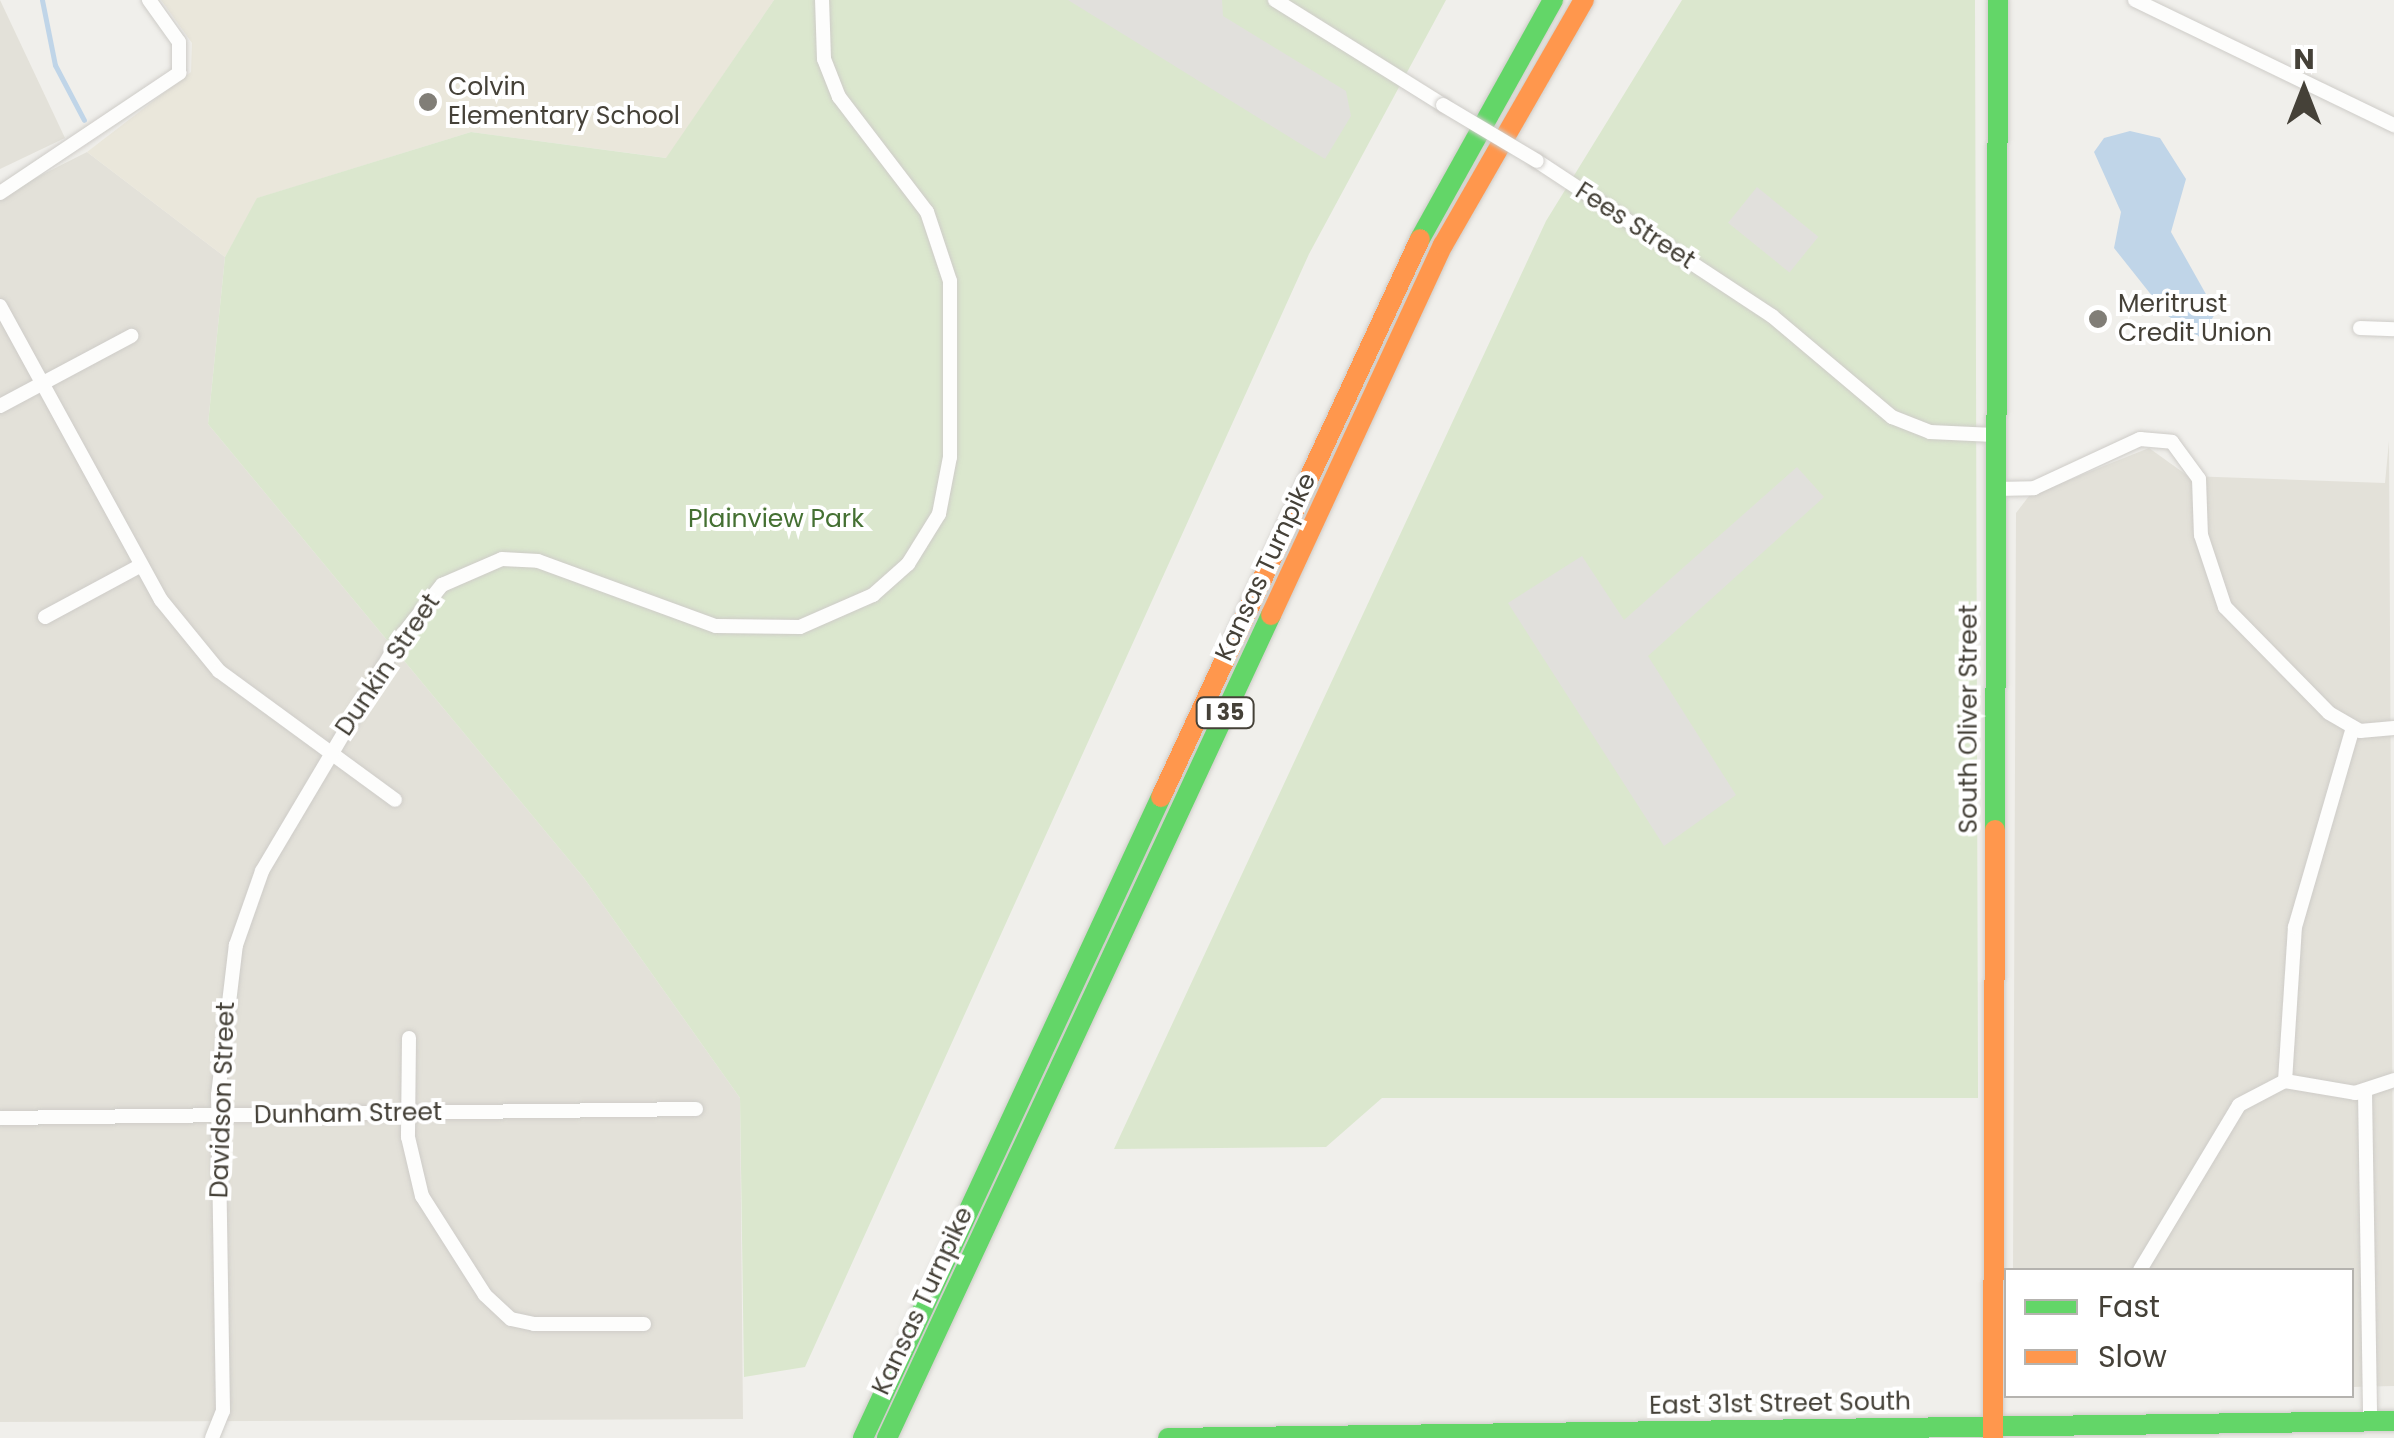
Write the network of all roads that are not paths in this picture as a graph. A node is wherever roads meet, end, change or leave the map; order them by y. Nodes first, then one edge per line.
1 (149, 0) edge
2 (822, 0) edge
3 (1275, 0) edge
4 (1553, 0) edge
5 (1584, 0) edge
6 (1998, 0) edge
7 (2135, 0) edge
8 (2394, 125) edge
9 (0, 193) edge
10 (0, 306) edge
11 (2360, 328) dead end
12 (2394, 329) edge
13 (131, 336) dead end
14 (43, 385) junction
15 (0, 406) edge
16 (1994, 435) junction
17 (1994, 489) junction
18 (136, 568) junction
19 (45, 616) dead end
20 (2354, 728) junction
21 (2394, 728) edge
22 (329, 754) junction
23 (395, 800) dead end
24 (409, 1038) dead end
25 (2394, 1080) edge
26 (2285, 1081) junction
27 (2364, 1092) junction
28 (696, 1108) dead end
29 (408, 1113) junction
30 (218, 1116) junction
31 (0, 1118) edge
32 (2141, 1268) edge
33 (644, 1324) dead end
34 (2370, 1421) junction
35 (2394, 1421) edge
36 (1993, 1432) edge
37 (212, 1438) edge
38 (862, 1438) edge
39 (887, 1438) edge
40 (1168, 1438) edge

1 - 9 street
2 - 22 street, Dunkin Street
3 - 16 street, Fees Street, bridge
4 - 38 main road, Kansas Turnpike / I 35
5 - 39 main road, Kansas Turnpike / I 35
6 - 16 main road, South Oliver Street
7 - 8 street
10 - 14 street
11 - 12 street
13 - 14 street
14 - 15 street
14 - 18 street
16 - 17 main road, South Oliver Street
17 - 20 street
17 - 36 main road, South Oliver Street
18 - 19 street
18 - 22 street
20 - 21 street
20 - 26 street
22 - 23 street
22 - 30 street, Davidson Street
24 - 29 street
25 - 27 street
26 - 27 street
26 - 32 street
27 - 34 street
28 - 29 street, Dunham Street
29 - 30 street, Dunham Street
29 - 33 street
30 - 31 street, Dunham Street
30 - 37 street, Davidson Street
34 - 35 main road, East 31st Street South
34 - 36 main road, East 31st Street South
36 - 40 main road, East 31st Street South

